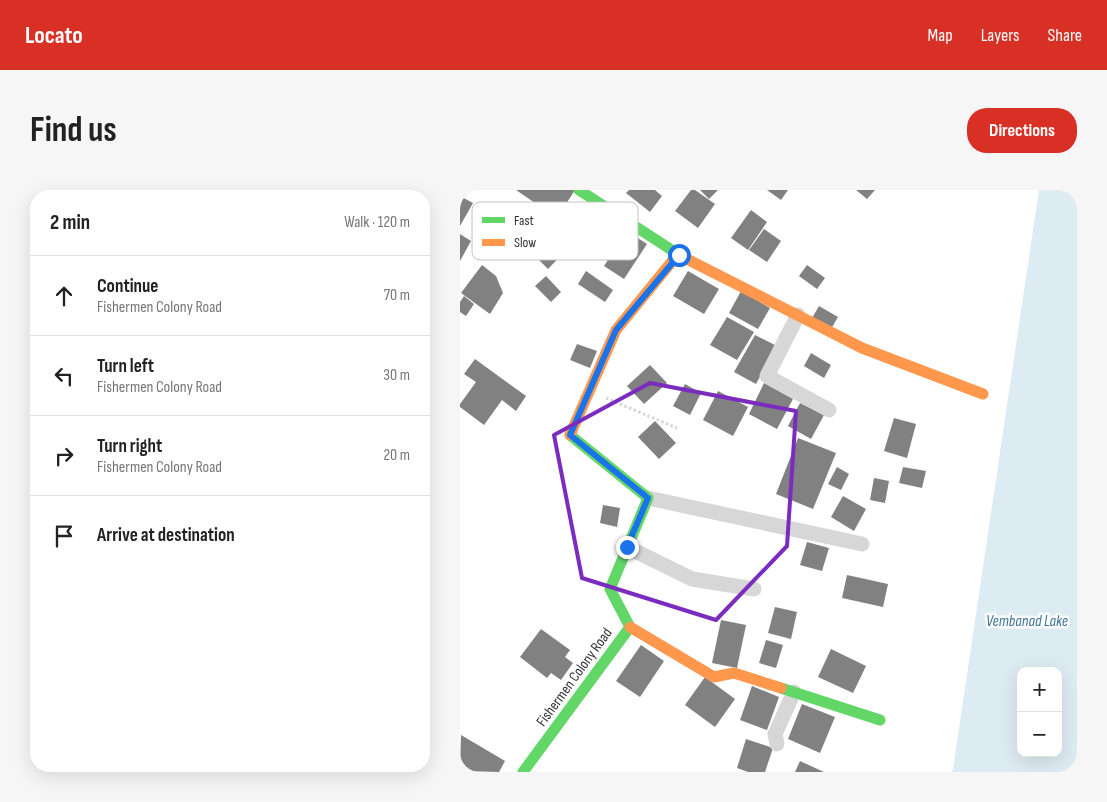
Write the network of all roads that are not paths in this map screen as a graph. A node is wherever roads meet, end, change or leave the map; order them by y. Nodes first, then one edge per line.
1 (580, 190) edge
2 (598, 202) edge
3 (638, 228) edge
4 (679, 255) junction
5 (798, 316) junction
6 (983, 394) dead end
7 (829, 410) dead end
8 (648, 498) junction
9 (862, 544) dead end
10 (627, 547) junction
11 (754, 589) dead end
12 (630, 627) junction
13 (794, 692) junction
14 (880, 720) dead end
15 (777, 744) dead end
16 (523, 772) edge

1 - 2 street
3 - 4 street
4 - 5 street
4 - 8 street
5 - 6 street
5 - 7 street
8 - 9 street
8 - 10 street, Fishermen Colony Road
10 - 11 street
10 - 12 street, Fishermen Colony Road
12 - 13 street
12 - 16 street, Fishermen Colony Road
13 - 14 street
13 - 15 street

